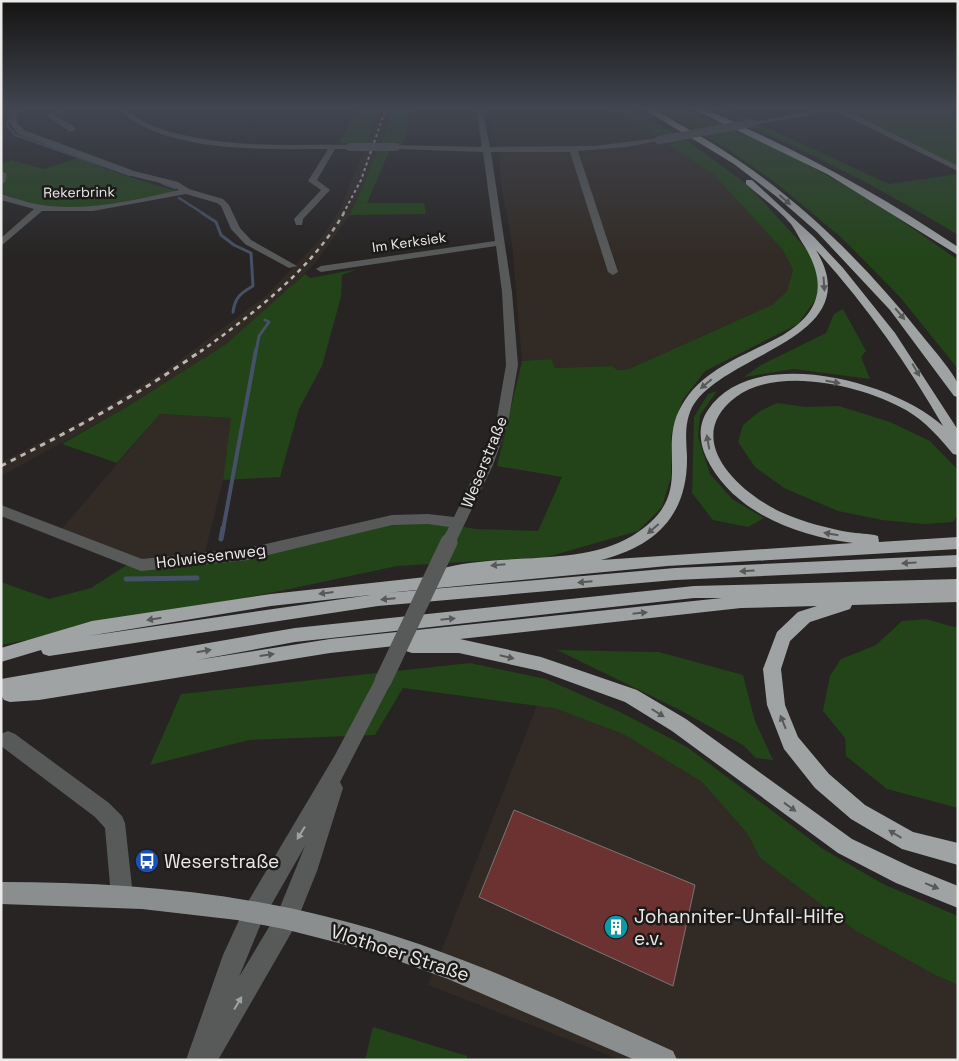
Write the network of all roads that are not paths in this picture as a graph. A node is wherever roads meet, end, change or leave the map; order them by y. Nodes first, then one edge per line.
1 (90, 158) edge
2 (327, 158) edge
3 (488, 158) edge
4 (576, 158) edge
5 (721, 158) edge
6 (727, 158) edge
7 (803, 158) edge
8 (935, 158) edge
9 (958, 169) edge
10 (1, 173) edge
11 (1, 182) edge
12 (865, 190) junction
13 (186, 191) junction
14 (1, 197) edge
15 (40, 208) junction
16 (299, 223) dead end
17 (796, 225) junction
18 (958, 242) edge
19 (1, 243) edge
20 (500, 243) junction
21 (958, 252) edge
22 (292, 266) dead end
23 (321, 269) dead end
24 (613, 272) dead end
25 (958, 393) edge
26 (958, 442) edge
27 (958, 451) edge
28 (1, 510) edge
29 (458, 523) junction
30 (958, 543) edge
31 (932, 544) junction
32 (958, 561) edge
33 (958, 585) edge
34 (392, 586) junction
35 (958, 596) edge
36 (876, 597) junction
37 (330, 646) junction
38 (1, 656) edge
39 (1, 687) edge
40 (1, 695) edge
41 (8, 740) dead end
42 (342, 760) junction
43 (958, 854) edge
44 (1, 893) edge
45 (122, 896) junction
46 (958, 897) edge
47 (254, 913) junction
48 (286, 920) junction
49 (199, 1060) edge
50 (204, 1060) edge
51 (664, 1060) edge

1 - 13 street
2 - 16 street
3 - 20 street, Weserstraße
4 - 24 street
5 - 17 highway
6 -> 25 highway
7 - 12 highway
8 - 9 street
10 - 11 street
12 - 18 highway
12 - 21 highway
13 - 15 street, Rekerbrink
13 - 22 street
14 - 15 street, Rekerbrink
15 - 19 street
17 -> 26 highway
17 -> 34 highway
20 - 23 street, Im Kerksiek
20 - 29 street, Weserstraße
31 -> 27 highway
28 - 29 street, Holwiesenweg
29 - 42 street, Weserstraße, bridge
30 - 31 highway
31 - 34 highway
32 -> 38 highway
39 -> 33 highway
34 -> 38 highway
35 - 36 highway
37 -> 36 highway
43 -> 36 highway
40 -> 37 highway
37 -> 46 highway
41 - 45 street
42 -> 47 street, Weserstraße
42 - 48 street, Weserstraße
44 - 45 main road, Vlothoer Straße
45 - 47 main road, Vlothoer Straße
47 - 48 main road, Vlothoer Straße
47 - 49 street, Weserstraße
50 -> 48 street, Weserstraße
48 - 51 main road, Vlothoer Straße

